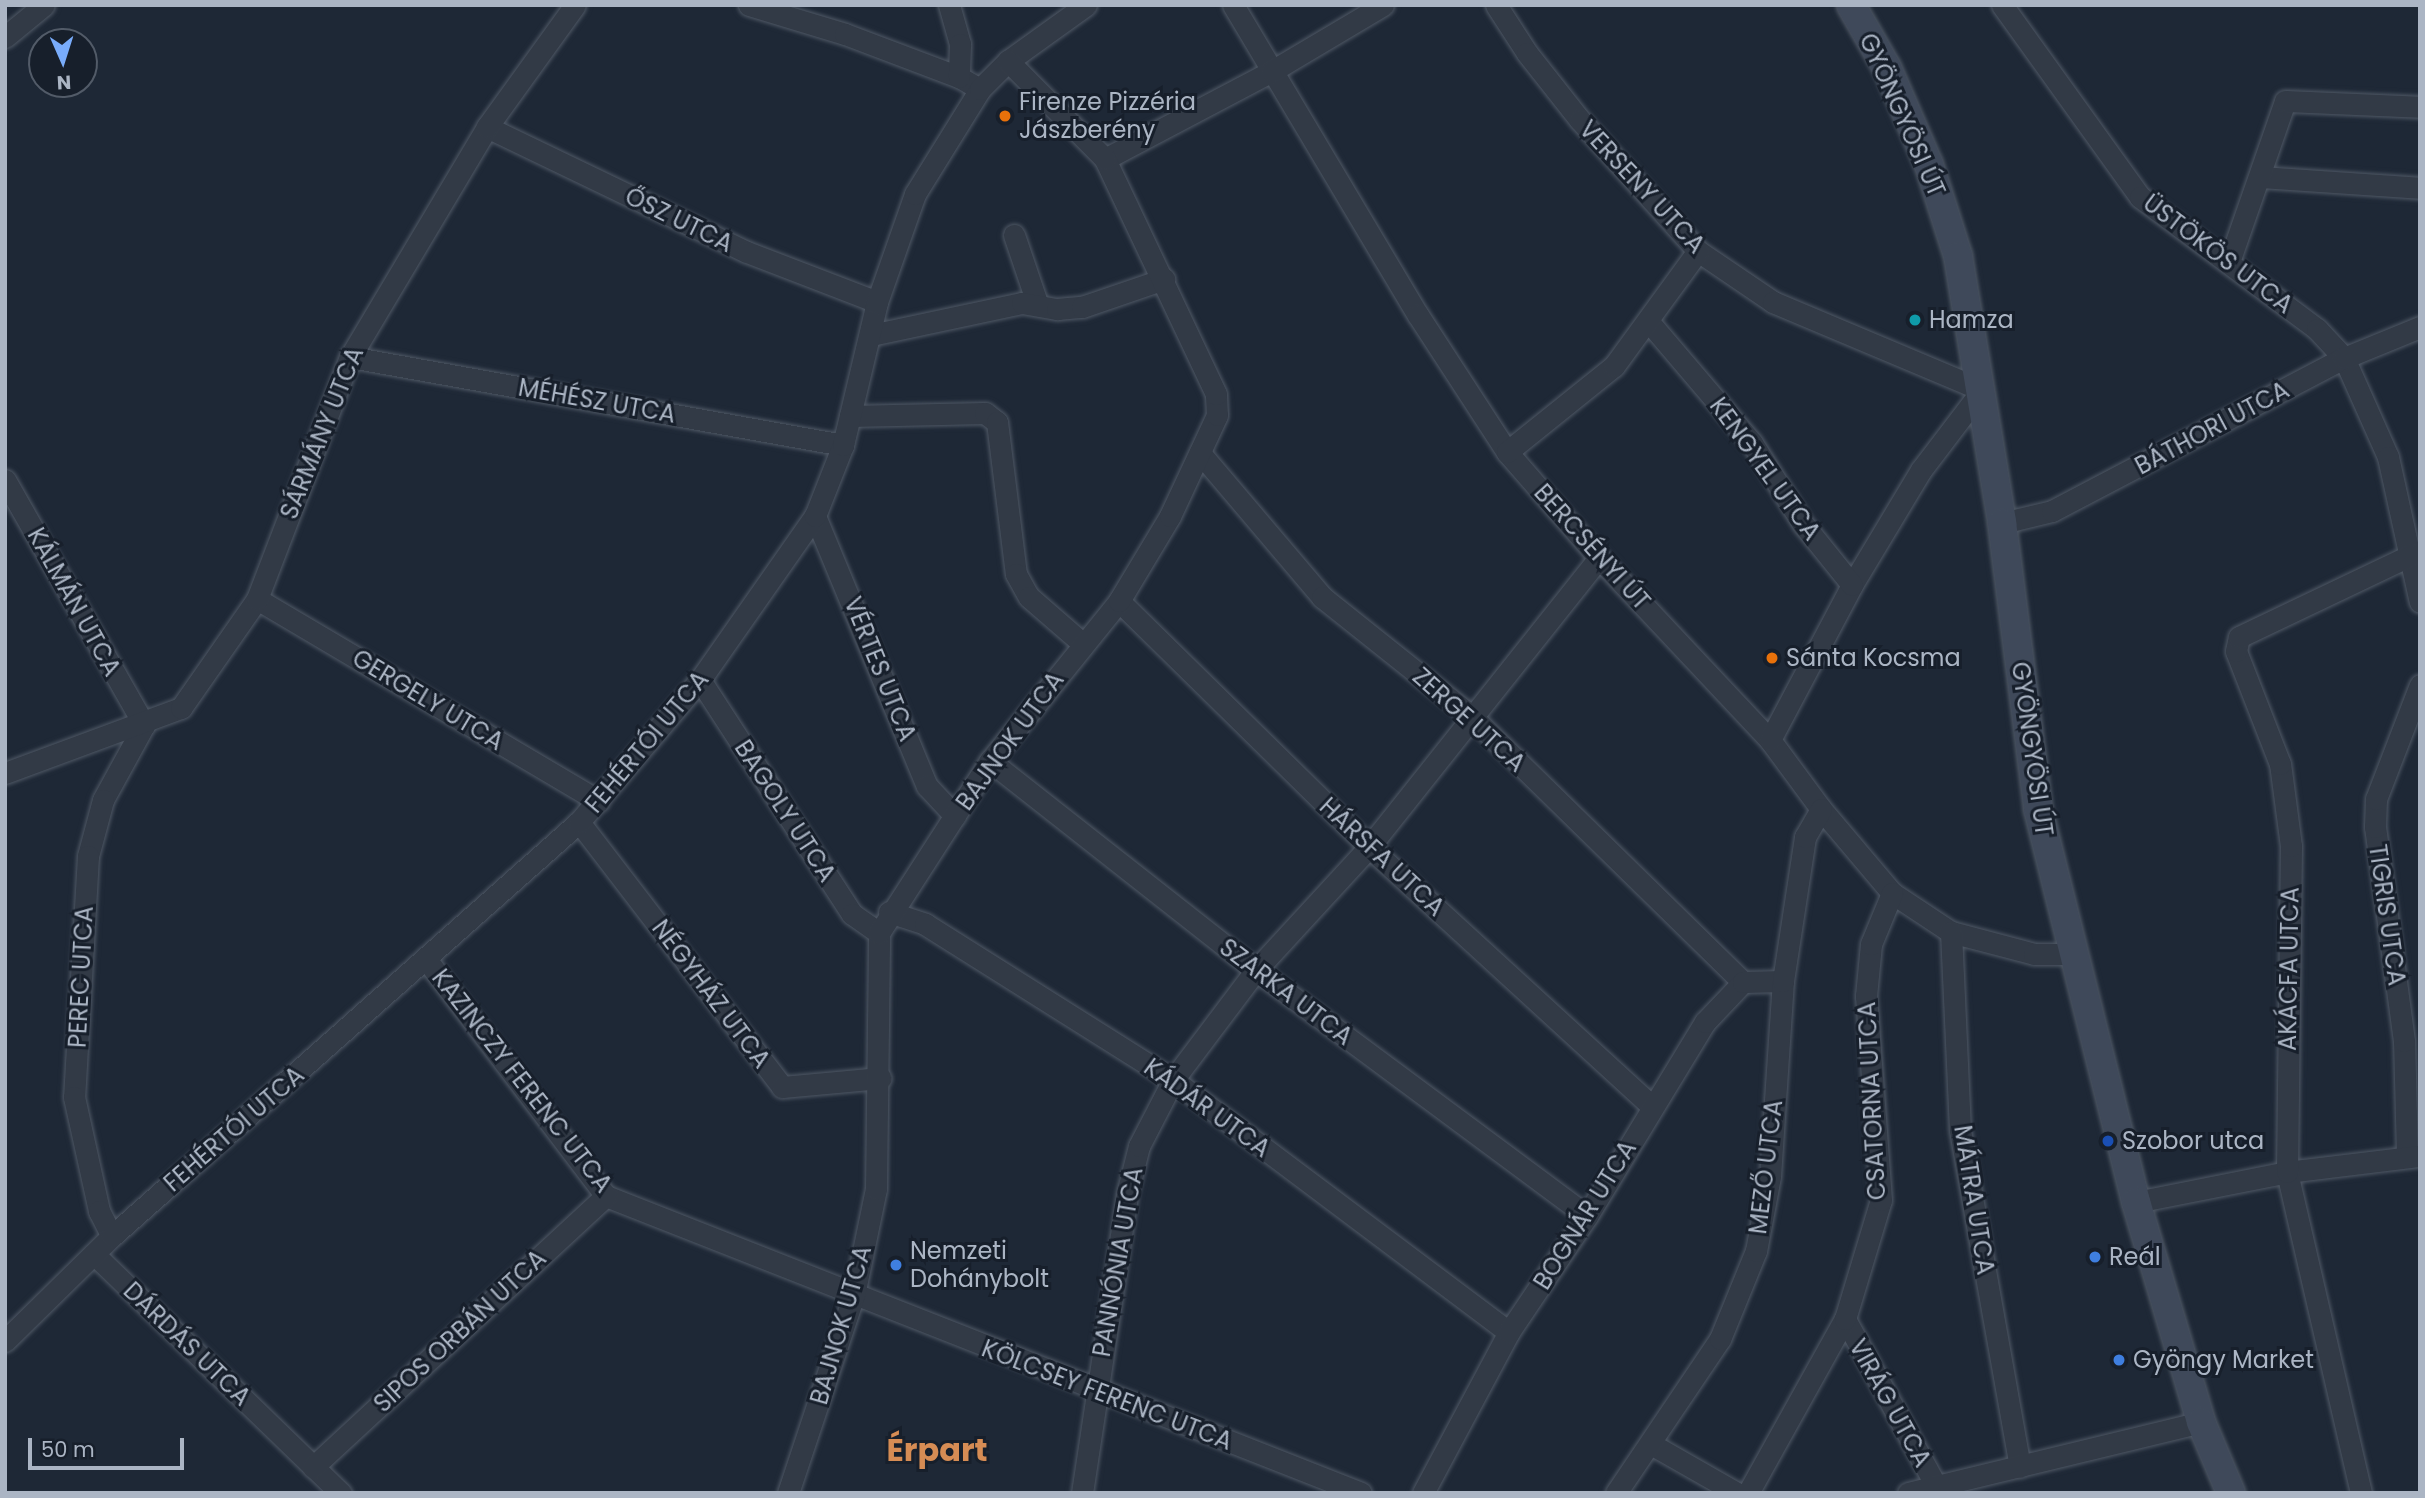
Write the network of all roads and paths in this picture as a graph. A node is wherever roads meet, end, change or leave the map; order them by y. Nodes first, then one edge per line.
1 (44, 5) edge
2 (575, 5) edge
3 (749, 5) edge
4 (949, 5) edge
5 (1086, 5) edge
6 (1233, 5) edge
7 (1383, 5) edge
8 (1496, 5) edge
9 (1851, 5) edge
10 (2002, 5) edge
11 (5, 37) edge
12 (1009, 61) junction
13 (1272, 71) junction
14 (959, 77) junction
15 (980, 89) junction
16 (2420, 107) edge
17 (487, 127) junction
18 (1105, 159) junction
19 (2260, 177) junction
20 (2420, 188) edge
21 (1014, 235) dead end
22 (1698, 251) junction
23 (2229, 262) junction
24 (1164, 279) junction
25 (877, 302) junction
26 (1037, 303) junction
27 (1649, 322) junction
28 (2420, 327) edge
29 (871, 335) junction
30 (351, 357) junction
31 (2344, 358) junction
32 (1982, 390) junction
33 (850, 416) junction
34 (843, 445) junction
35 (1507, 452) junction
36 (1200, 453) junction
37 (5, 480) edge
38 (815, 516) junction
39 (2002, 523) junction
40 (2411, 555) junction
41 (1599, 558) junction
42 (1852, 585) junction
43 (257, 599) junction
44 (1119, 601) junction
45 (2420, 602) edge
46 (1083, 643) junction
47 (700, 680) junction
48 (2420, 685) edge
49 (1470, 715) junction
50 (144, 724) junction
51 (1770, 740) junction
52 (990, 761) junction
53 (5, 773) edge
54 (599, 801) junction
55 (1821, 809) junction
56 (955, 816) junction
57 (579, 822) junction
58 (1369, 847) junction
59 (1892, 893) junction
60 (889, 912) junction
61 (1951, 932) junction
62 (878, 933) junction
63 (2071, 954) junction
64 (426, 959) junction
65 (1256, 970) junction
66 (1783, 981) junction
67 (1743, 982) junction
68 (881, 1078) junction
69 (1173, 1080) junction
70 (1652, 1106) junction
71 (2413, 1155) edge
72 (2287, 1172) junction
73 (606, 1196) junction
74 (2136, 1202) junction
75 (1587, 1216) junction
76 (112, 1236) junction
77 (94, 1254) junction
78 (854, 1295) junction
79 (1845, 1319) junction
80 (1508, 1332) junction
81 (5, 1341) edge
82 (1097, 1392) junction
83 (2201, 1422) junction
84 (1651, 1444) junction
85 (313, 1466) junction
86 (2020, 1467) junction
87 (1936, 1486) junction
88 (341, 1493) edge
89 (788, 1493) edge
90 (1082, 1493) edge
91 (1361, 1493) edge
92 (1423, 1493) edge
93 (1616, 1493) edge
94 (1737, 1493) edge
95 (1748, 1493) edge
96 (1908, 1493) edge
97 (2231, 1493) edge
98 (2361, 1493) edge

1 - 11 street
2 - 17 street, SÁRMÁNY UTCA
3 - 14 street
4 - 14 street
5 - 12 street, FEHÉRTÓI UTCA
6 - 13 street, BERCSÉNYI ÚT
7 - 13 street
8 - 22 street, VERSENY UTCA
9 - 32 street, GYÖNGYÖSI ÚT
10 - 23 street, ÜSTÖKÖS UTCA
12 - 15 street, FEHÉRTÓI UTCA
12 - 18 street, BAJNOK UTCA
13 - 18 street
13 - 35 street, BERCSÉNYI ÚT
14 - 15 street
15 - 25 street, FEHÉRTÓI UTCA
16 - 19 street
17 - 25 street, ŐSZ UTCA
17 - 30 street, SÁRMÁNY UTCA
18 - 24 street, BAJNOK UTCA
19 - 20 street
19 - 23 street
21 - 26 street
22 - 27 street
22 - 32 street, VERSENY UTCA
23 - 31 street, ÜSTÖKÖS UTCA
24 - 26 street
24 - 36 street, BAJNOK UTCA
25 - 29 street, FEHÉRTÓI UTCA
26 - 29 street
27 - 35 street
27 - 42 street, KENGYEL UTCA
28 - 31 street, BÁTHORI UTCA
29 - 33 street, FEHÉRTÓI UTCA
30 - 34 street, MÉHÉSZ UTCA
30 - 43 street, SÁRMÁNY UTCA
31 - 39 street, BÁTHORI UTCA
31 - 40 street
32 - 39 street, GYÖNGYÖSI ÚT
32 - 42 street
33 - 34 street, FEHÉRTÓI UTCA
33 - 46 street
34 - 38 street, FEHÉRTÓI UTCA
35 - 41 street, BERCSÉNYI ÚT
36 - 44 street, BAJNOK UTCA
36 - 49 street, ZERGE UTCA
37 - 50 street, KÁLMÁN UTCA
38 - 47 street, FEHÉRTÓI UTCA
38 - 56 street, VÉRTES UTCA
39 - 63 street, GYÖNGYÖSI ÚT
40 - 45 street
40 - 72 street, AKÁCFA UTCA
41 - 49 street, PANNÓNIA UTCA
41 - 51 street, BERCSÉNYI ÚT
42 - 51 street
43 - 50 street, SÁRMÁNY UTCA
43 - 54 street, GERGELY UTCA
44 - 46 street, BAJNOK UTCA
44 - 58 street, HÁRSFA UTCA
46 - 52 street, BAJNOK UTCA
47 - 54 street, FEHÉRTÓI UTCA
47 - 62 street, BAGOLY UTCA
48 - 71 street, TIGRIS UTCA
49 - 58 street, PANNÓNIA UTCA
49 - 67 street, ZERGE UTCA
50 - 53 street, SÁRMÁNY UTCA
50 - 76 street, PEREC UTCA
51 - 55 street, BERCSÉNYI ÚT
52 - 56 street, BAJNOK UTCA
52 - 65 street, SZARKA UTCA
54 - 57 street, FEHÉRTÓI UTCA
55 - 59 street, BERCSÉNYI ÚT
55 - 66 street, MEZŐ UTCA
56 - 60 street, BAJNOK UTCA
57 - 64 street, FEHÉRTÓI UTCA
57 - 68 street, NÉGYHÁZ UTCA
58 - 65 street, PANNÓNIA UTCA
58 - 70 street, HÁRSFA UTCA
59 - 61 street, BERCSÉNYI ÚT
59 - 79 street, CSATORNA UTCA
60 - 62 street, BAJNOK UTCA
60 - 69 street, KÁDÁR UTCA
61 - 63 street, BERCSÉNYI ÚT
61 - 86 street, MÁTRA UTCA
62 - 68 street, BAJNOK UTCA
63 - 74 street, GYÖNGYÖSI ÚT
64 - 73 street, KAZINCZY FERENC UTCA
64 - 76 street, FEHÉRTÓI UTCA
65 - 69 street, PANNÓNIA UTCA
65 - 75 street, SZARKA UTCA
66 - 67 street
66 - 84 street, MEZŐ UTCA
67 - 70 street, BOGNÁR UTCA
68 - 78 street, BAJNOK UTCA
69 - 80 street, KÁDÁR UTCA
69 - 82 street, PANNÓNIA UTCA
70 - 75 street, BOGNÁR UTCA
71 - 72 street
72 - 74 street
72 - 98 street, AKÁCFA UTCA
73 - 78 street, KAZINCZY FERENC UTCA
73 - 85 street, SIPOS ORBÁN UTCA
74 - 83 street, GYÖNGYÖSI ÚT
75 - 80 street, BOGNÁR UTCA
76 - 77 street, FEHÉRTÓI UTCA
77 - 81 street, FEHÉRTÓI UTCA
77 - 85 street, DÁRDÁS UTCA
78 - 82 street, KÖLCSEY FERENC UTCA
78 - 89 street, BAJNOK UTCA
79 - 87 street, VIRÁG UTCA
79 - 95 street, CSATORNA UTCA
80 - 92 street, BOGNÁR UTCA
82 - 90 street, PANNÓNIA UTCA
82 - 91 street, KÖLCSEY FERENC UTCA
83 - 86 street
83 - 97 street, GYÖNGYÖSI ÚT
84 - 93 street, MEZŐ UTCA
84 - 94 street
85 - 88 street, DÁRDÁS UTCA
86 - 87 street
87 - 96 street

